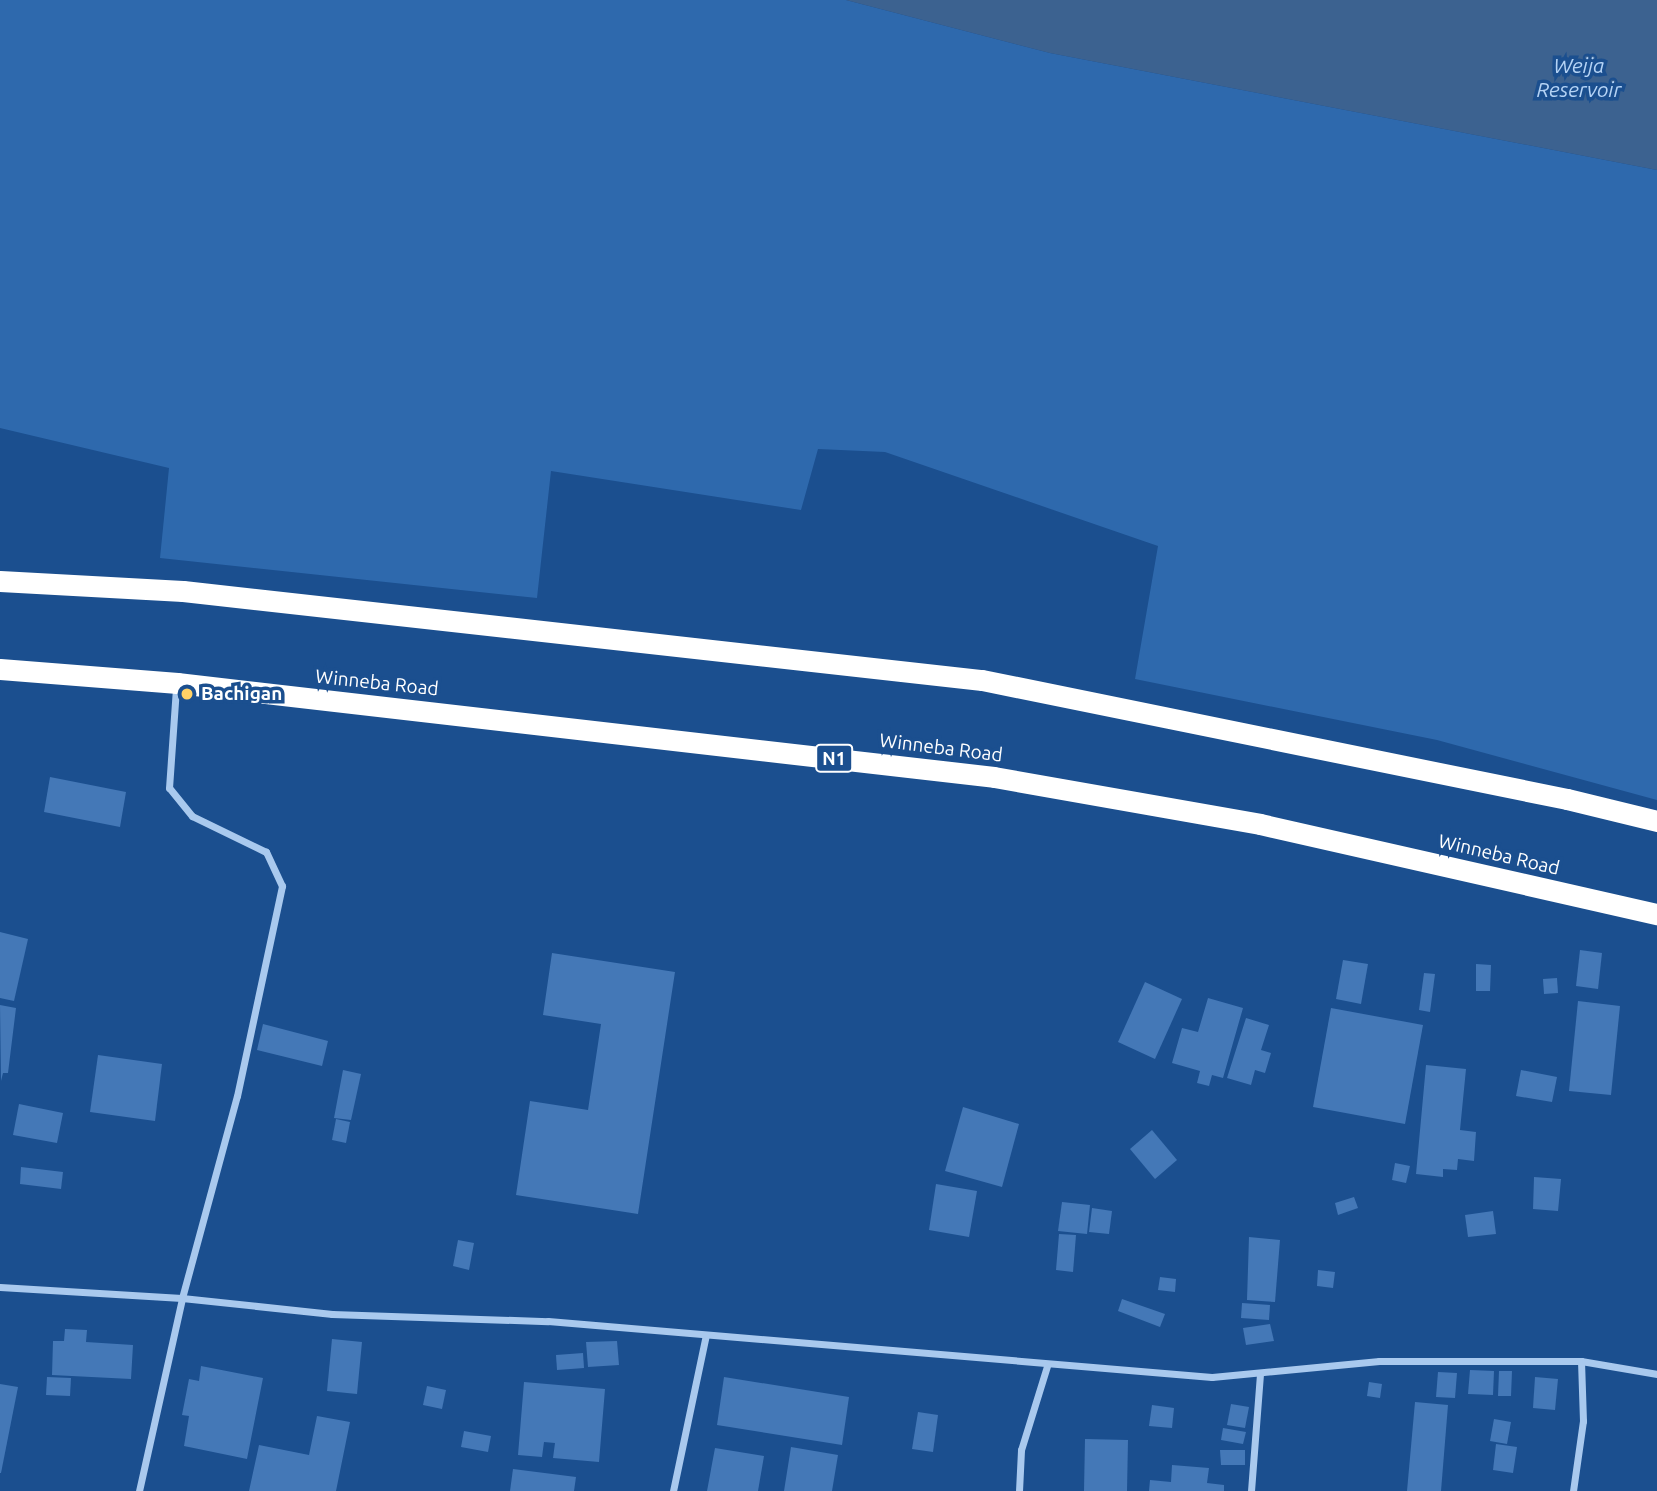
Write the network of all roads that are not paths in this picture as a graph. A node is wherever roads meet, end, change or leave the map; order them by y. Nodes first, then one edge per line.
1 (0, 581) edge
2 (0, 669) edge
3 (177, 683) junction
4 (1657, 821) edge
5 (1657, 914) edge
6 (0, 1287) edge
7 (182, 1298) junction
8 (706, 1335) junction
9 (1581, 1361) junction
10 (1047, 1366) junction
11 (1261, 1373) junction
12 (1657, 1374) edge
13 (139, 1491) edge
14 (673, 1491) edge
15 (1019, 1491) edge
16 (1251, 1491) edge
17 (1573, 1491) edge

1 - 4 highway
2 - 3 highway, Winneba Road / N1
3 - 5 highway, Winneba Road / N1
3 - 7 street
6 - 7 street
7 - 8 street
7 - 13 street
8 - 10 street
8 - 14 street
9 - 11 street
9 - 12 street
9 - 17 street
10 - 11 street
10 - 15 street
11 - 16 street

